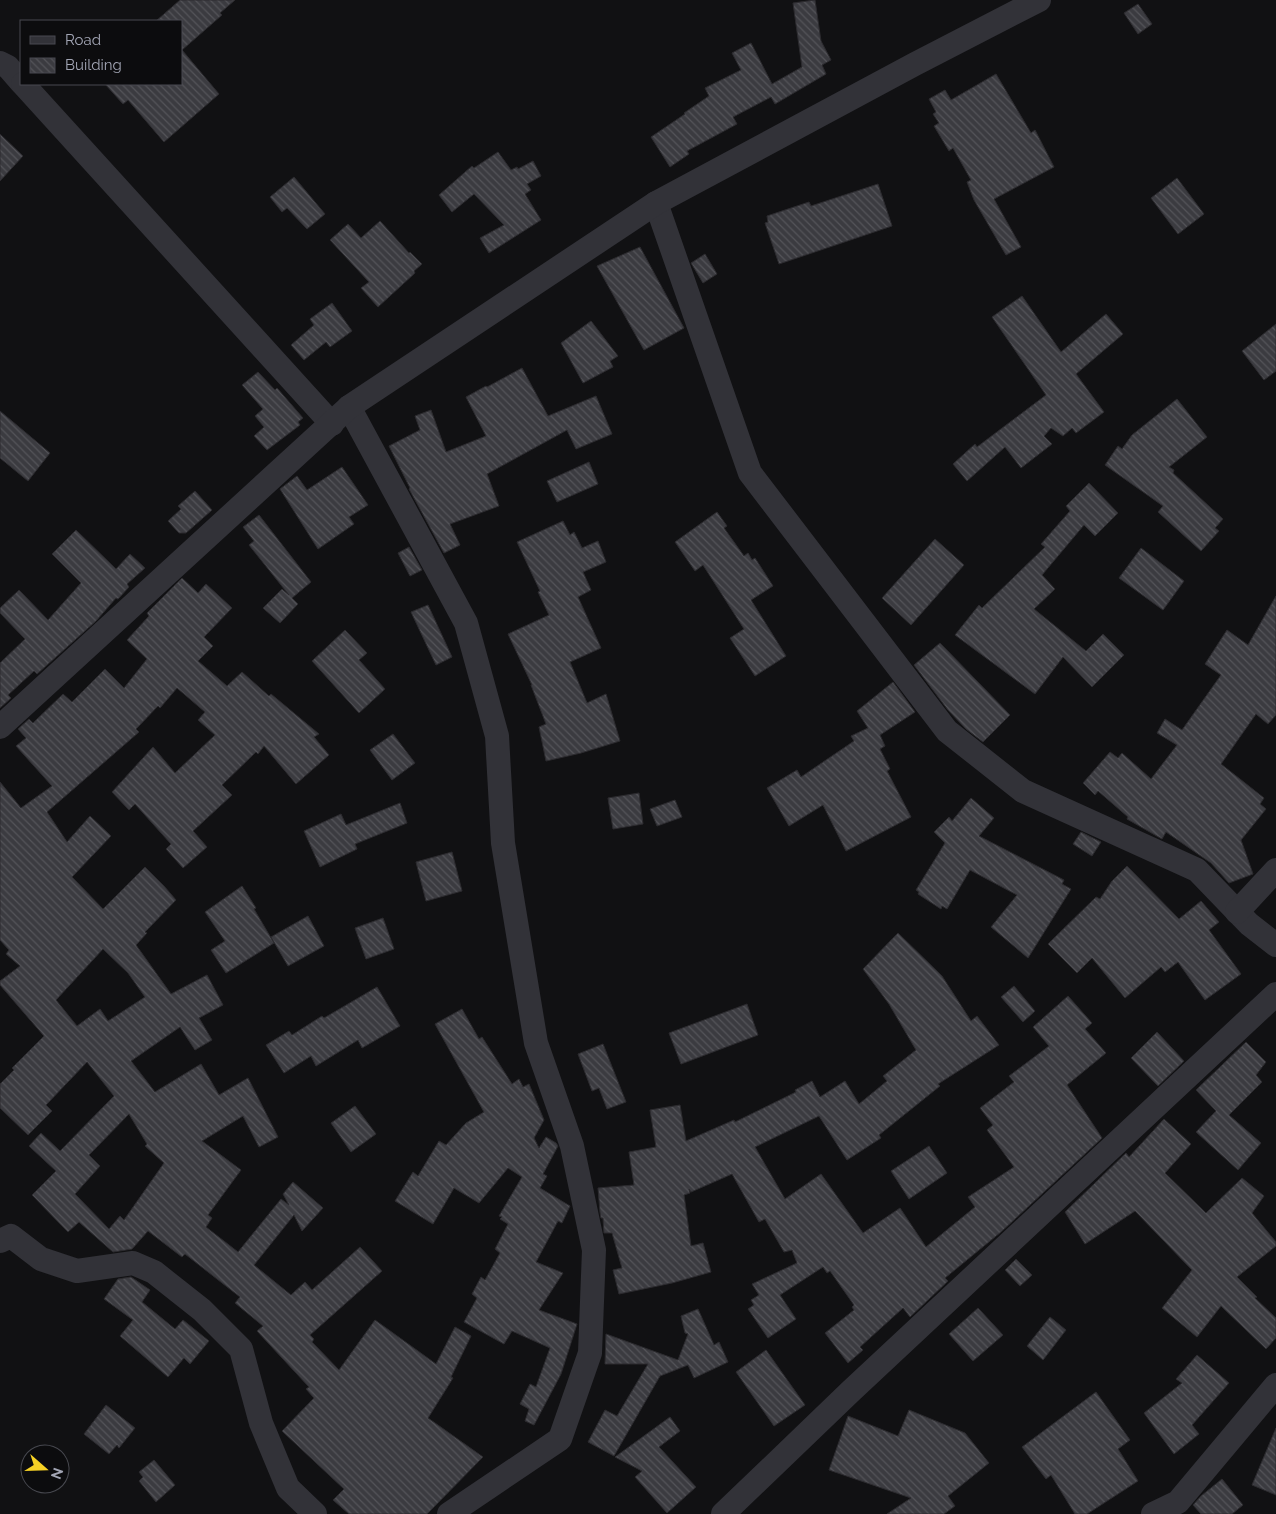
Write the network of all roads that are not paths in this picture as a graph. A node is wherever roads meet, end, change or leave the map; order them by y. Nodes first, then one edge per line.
1 (1039, 0) edge
2 (0, 63) edge
3 (20, 81) edge
4 (24, 85) edge
5 (656, 203) junction
6 (349, 407) junction
7 (332, 424) junction
8 (0, 727) edge
9 (1276, 870) edge
10 (1237, 912) junction
11 (1276, 945) edge
12 (1276, 994) edge
13 (0, 1241) edge
14 (1276, 1385) edge
15 (1182, 1508) edge
16 (314, 1514) edge
17 (450, 1514) edge
18 (723, 1514) edge
19 (1153, 1514) edge

1 - 5 street
2 - 3 street
4 - 7 street
5 - 6 street
5 - 10 street
6 - 7 street
6 - 17 street
7 - 8 street
9 - 10 street
10 - 11 street
12 - 18 street
13 - 16 street
14 - 15 street
15 - 19 street

